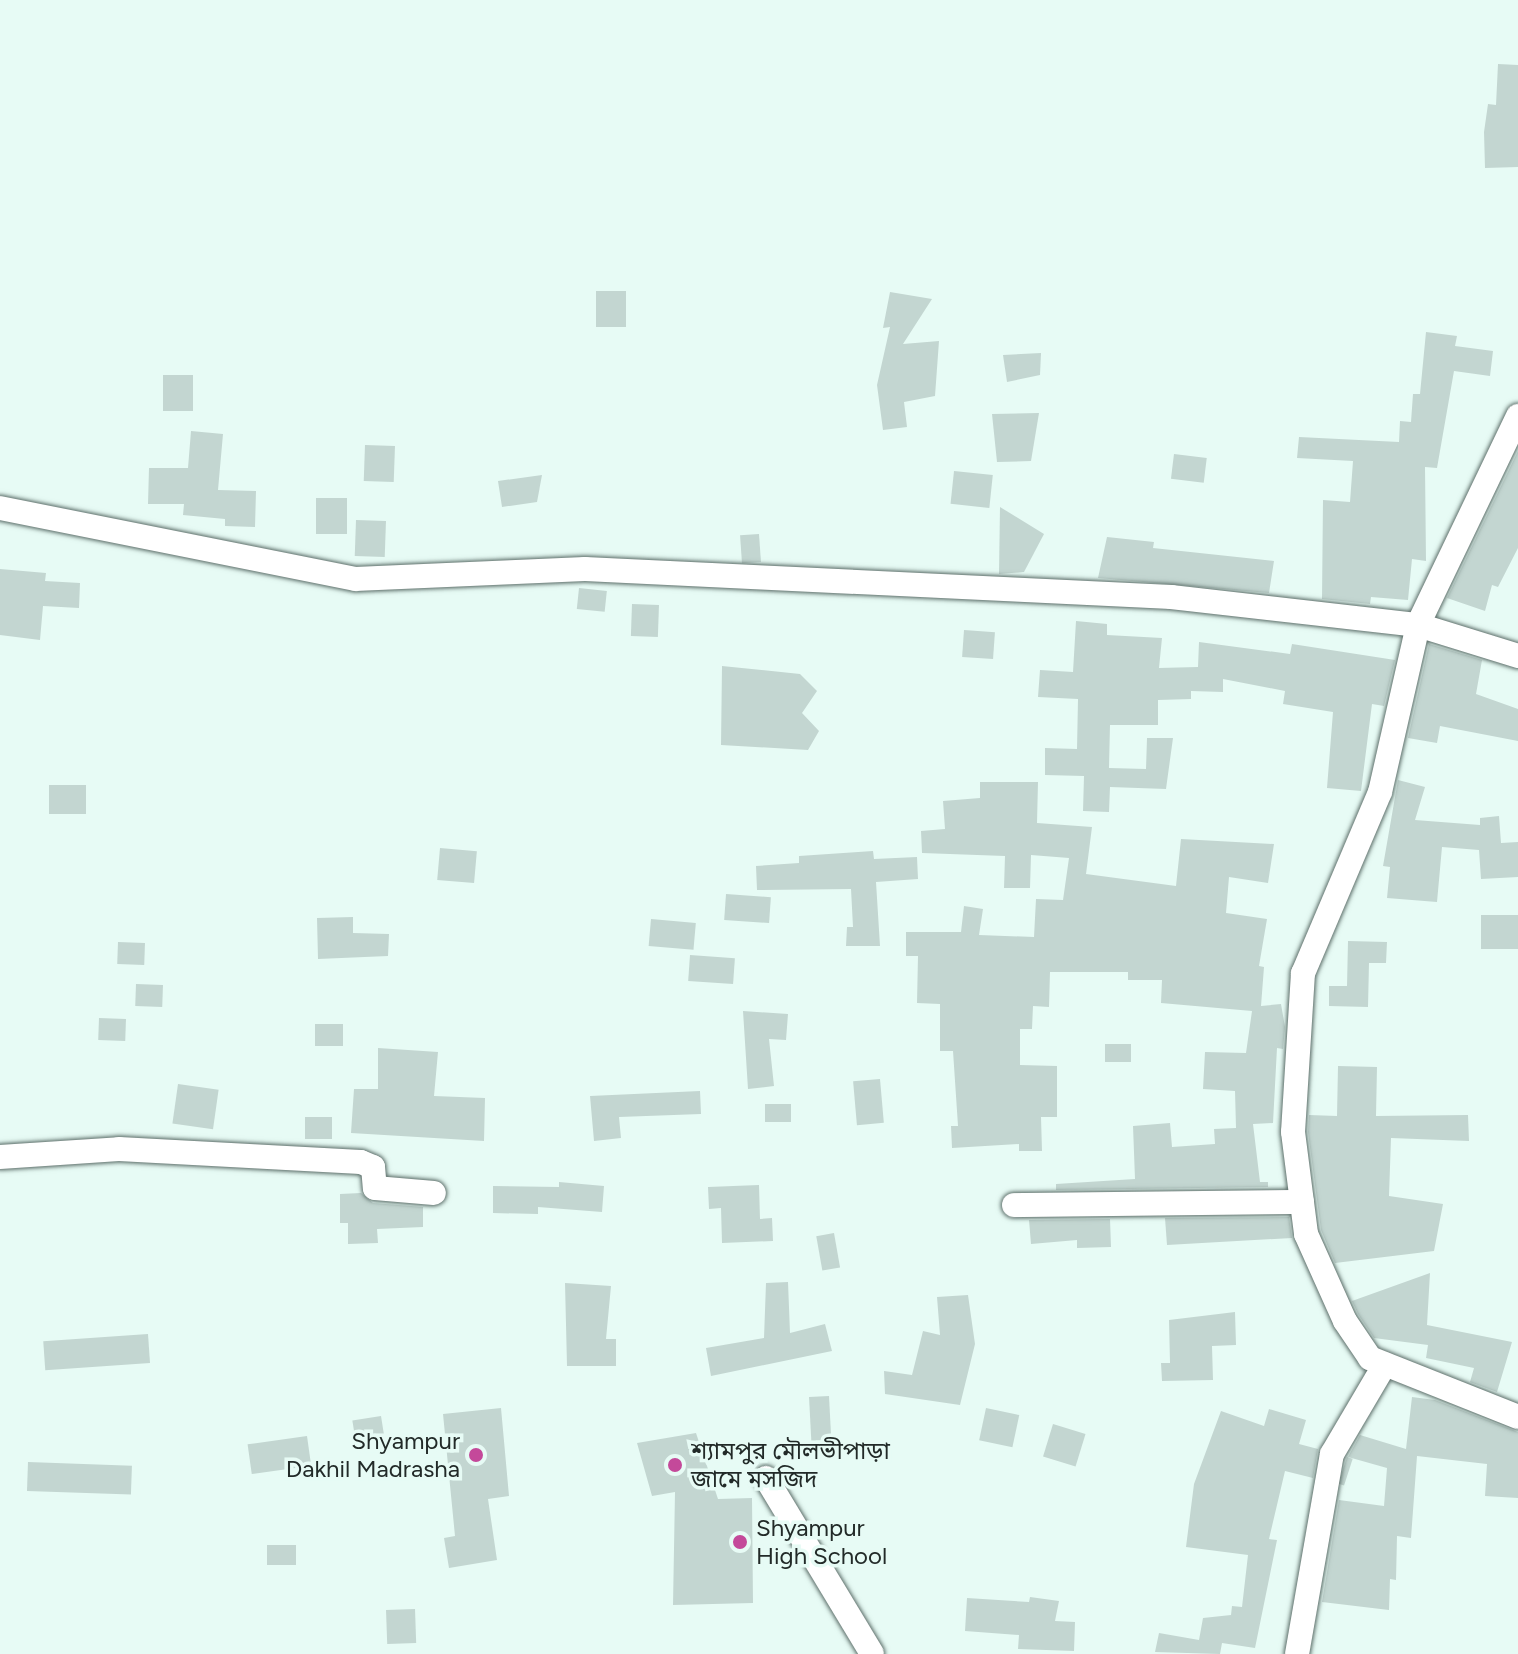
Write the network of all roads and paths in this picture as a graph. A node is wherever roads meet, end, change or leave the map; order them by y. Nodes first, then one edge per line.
1 (1518, 416) edge
2 (0, 508) edge
3 (1418, 625) junction
4 (1518, 656) edge
5 (0, 1157) edge
6 (434, 1193) dead end
7 (1302, 1202) junction
8 (1014, 1205) dead end
9 (1385, 1364) junction
10 (1518, 1417) edge
11 (766, 1478) dead end
12 (872, 1654) edge
13 (1297, 1654) edge

1 - 3 street
2 - 3 street
3 - 4 street
3 - 7 street
5 - 6 street
7 - 8 street
7 - 9 street
9 - 10 street
9 - 13 street
11 - 12 street

